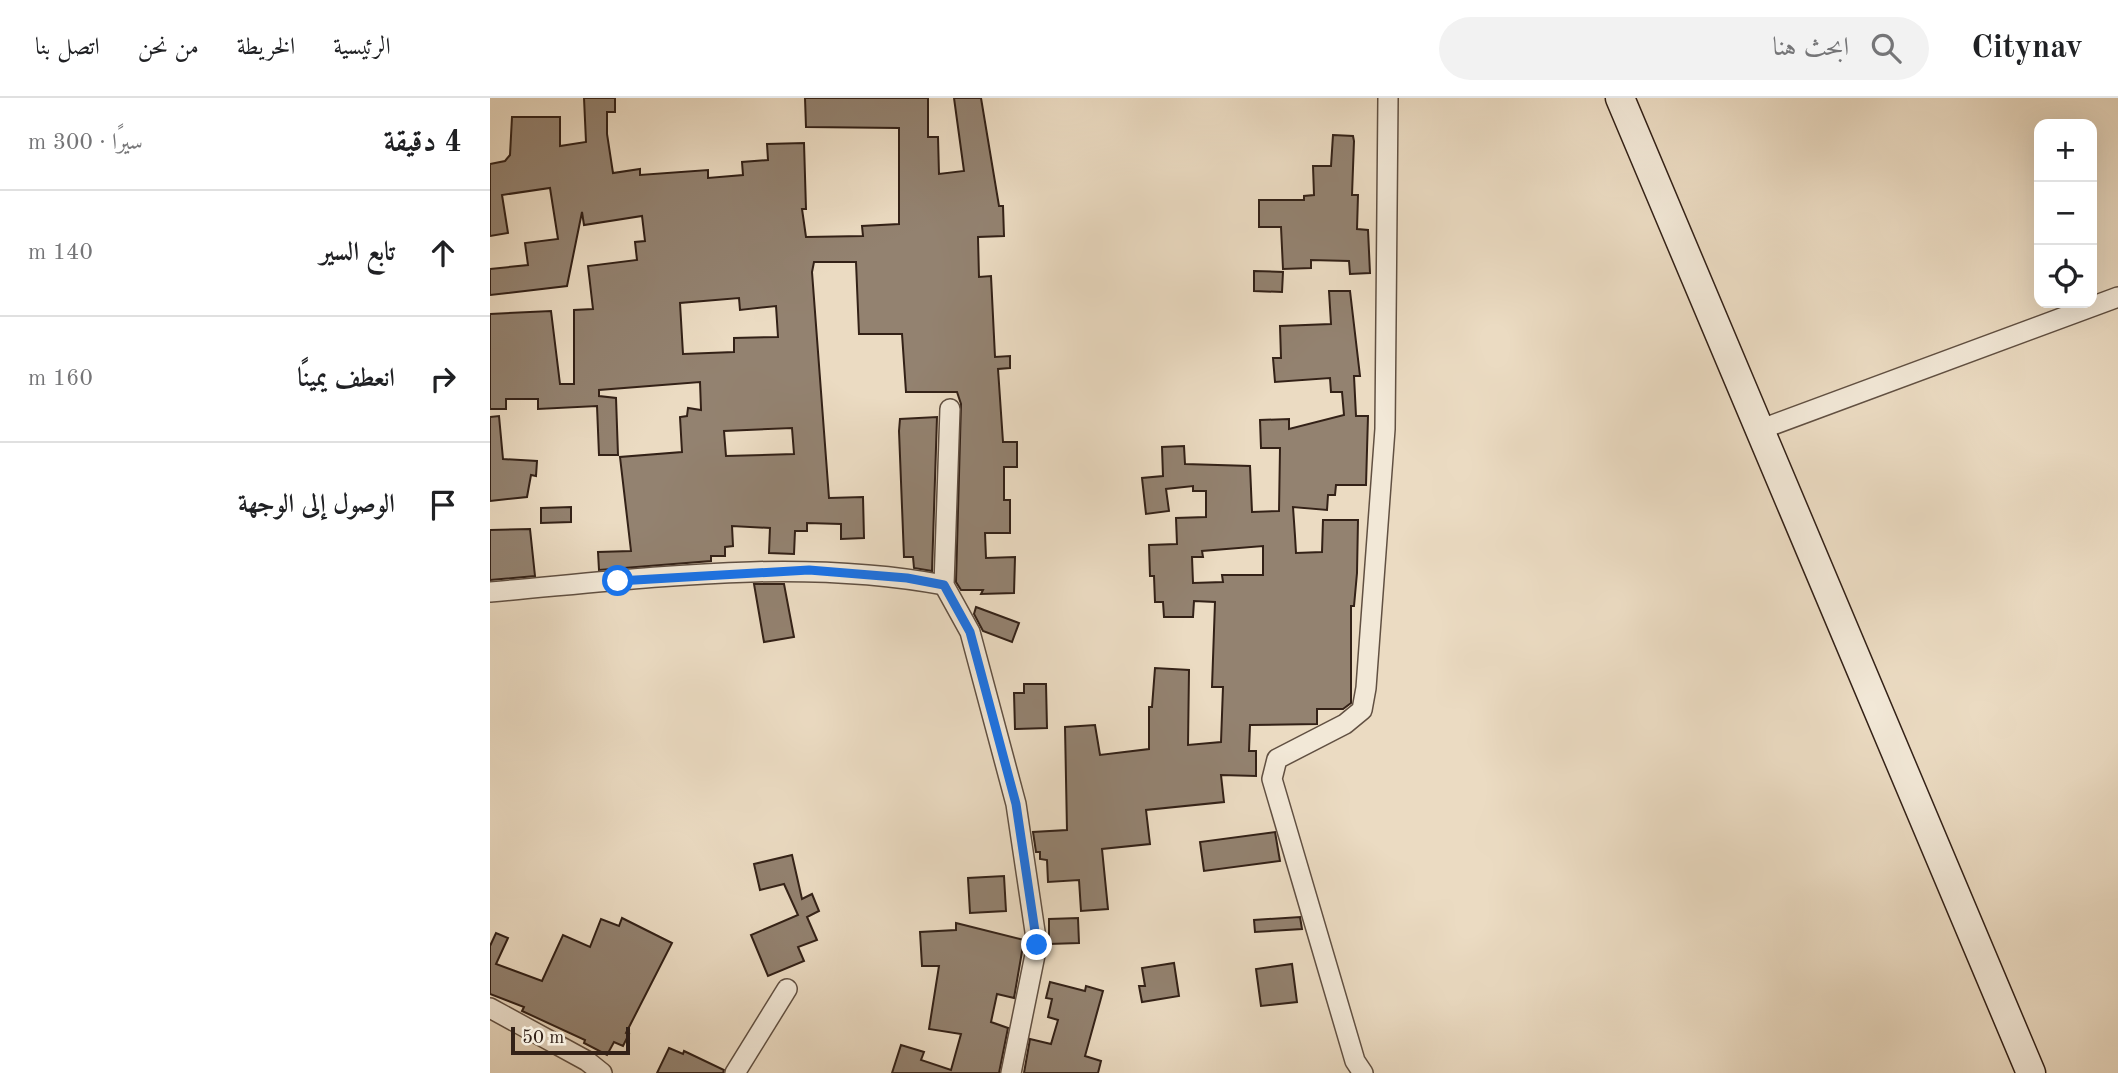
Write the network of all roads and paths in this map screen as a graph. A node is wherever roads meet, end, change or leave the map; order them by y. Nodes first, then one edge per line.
1 (1388, 98) edge
2 (1620, 98) edge
3 (2118, 297) edge
4 (950, 409) dead end
5 (1759, 430) junction
6 (944, 585) junction
7 (490, 592) edge
8 (787, 989) dead end
9 (490, 1008) edge
10 (602, 1073) edge
11 (735, 1073) edge
12 (1010, 1073) edge
13 (1363, 1073) edge
14 (2031, 1073) edge

1 - 13 street
2 - 5 main road
3 - 5 street
4 - 6 street
5 - 14 main road
6 - 7 street
6 - 12 street
8 - 11 street
9 - 10 street

